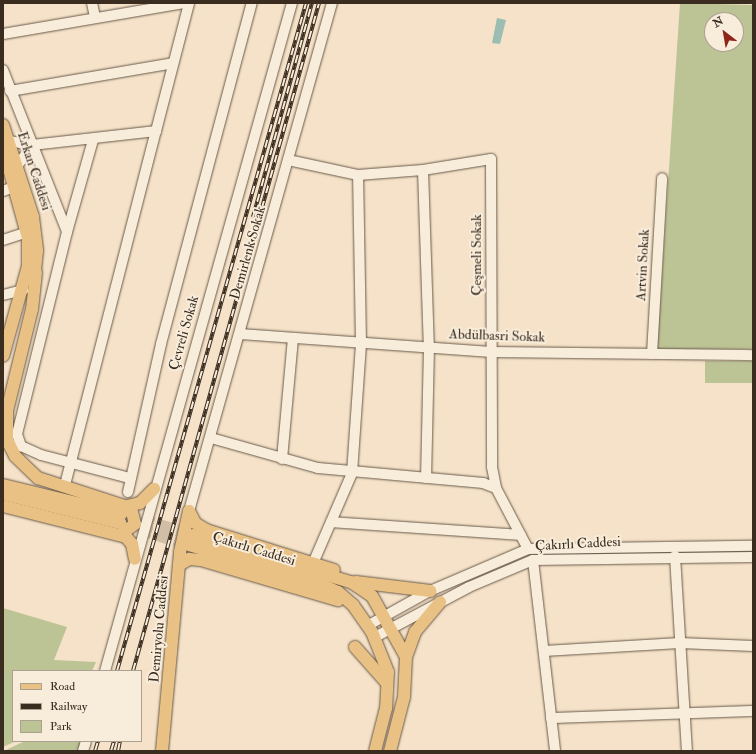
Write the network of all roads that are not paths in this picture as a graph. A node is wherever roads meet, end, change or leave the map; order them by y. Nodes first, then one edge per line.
1 (92, 3) edge
2 (185, 3) edge
3 (189, 3) edge
4 (252, 3) edge
5 (292, 3) edge
6 (332, 3) edge
7 (94, 17) junction
8 (3, 34) edge
9 (173, 64) junction
10 (3, 70) edge
11 (10, 91) junction
12 (3, 125) edge
13 (156, 131) junction
14 (93, 140) junction
15 (6, 144) edge
16 (32, 145) junction
17 (288, 160) junction
18 (18, 165) junction
19 (423, 170) junction
20 (358, 175) junction
21 (662, 178) dead end
22 (16, 186) junction
23 (3, 191) edge
24 (27, 232) junction
25 (67, 232) junction
26 (3, 240) edge
27 (36, 272) junction
28 (23, 290) junction
29 (3, 295) edge
30 (240, 334) junction
31 (293, 338) junction
32 (361, 343) junction
33 (429, 348) junction
34 (491, 352) junction
35 (652, 354) junction
36 (753, 354) edge
37 (3, 356) edge
38 (3, 391) edge
39 (211, 438) junction
40 (3, 451) edge
41 (282, 459) junction
42 (68, 462) junction
43 (352, 473) junction
44 (129, 478) junction
45 (426, 478) junction
46 (66, 481) dead end
47 (3, 485) edge
48 (154, 488) junction
49 (496, 488) junction
50 (128, 492) dead end
51 (3, 494) edge
52 (70, 500) junction
53 (3, 506) edge
54 (189, 511) junction
55 (122, 519) junction
56 (331, 522) junction
57 (520, 535) junction
58 (753, 546) edge
59 (528, 549) junction
60 (675, 556) junction
61 (753, 557) edge
62 (135, 558) junction
63 (533, 560) junction
64 (314, 562) junction
65 (179, 565) junction
66 (351, 582) junction
67 (430, 590) junction
68 (440, 602) junction
69 (385, 614) junction
70 (364, 621) junction
71 (393, 628) junction
72 (375, 637) junction
73 (680, 643) junction
74 (753, 646) edge
75 (355, 647) dead end
76 (544, 651) junction
77 (406, 656) junction
78 (105, 670) edge
79 (388, 685) junction
80 (684, 711) junction
81 (753, 711) edge
82 (551, 718) junction
83 (162, 751) edge
84 (375, 751) edge
85 (390, 751) edge
86 (555, 751) edge
87 (687, 751) edge

1 - 7 street
2 - 7 street
3 - 9 street
4 - 44 street
5 - 48 street, Çevreli Sokak
6 - 17 street, Demirlenk Sokak
7 - 8 street
9 - 11 street
9 - 13 street
10 - 11 street
11 - 16 street
12 - 15 main road, Erkan Caddesi
13 - 14 street
13 - 42 street
14 - 16 street
14 - 25 street
15 - 16 street
15 - 18 main road, Erkan Caddesi
15 - 22 main road, Erkan Caddesi
16 - 18 street
16 - 25 street
17 - 20 street, Çeşmeli Sokak
17 - 30 street, Demirlenk Sokak
18 - 27 main road, Erkan Caddesi
19 - 20 street, Çeşmeli Sokak
19 - 33 street
19 - 34 street, Çeşmeli Sokak
20 - 32 street
21 - 35 street, Artvin Sokak
22 - 23 street
22 - 24 main road, Erkan Caddesi
24 - 26 street
24 - 28 main road, Erkan Caddesi
25 - 42 street
27 - 38 main road, Erkan Caddesi
27 - 55 main road
28 - 29 street
28 - 37 main road, Erkan Caddesi
30 - 31 street, Abdülbasri Sokak
30 - 39 street, Demirlenk Sokak
31 - 32 street, Abdülbasri Sokak
31 - 41 street
32 - 33 street, Abdülbasri Sokak
32 - 43 street
33 - 34 street, Abdülbasri Sokak
33 - 45 street
34 - 35 street, Abdülbasri Sokak
34 - 49 street, Çeşmeli Sokak
35 - 36 street, Abdülbasri Sokak
39 - 41 street
39 - 54 street, Demirlenk Sokak
40 - 52 main road
41 - 43 street
42 - 44 street
42 - 46 street
43 - 45 street
43 - 56 street
44 - 50 street
45 - 49 street
47 - 52 main road
48 - 55 main road
48 - 62 street, Çevreli Sokak
49 - 57 street, Çeşmeli Sokak
51 - 55 main road
52 - 55 main road
53 - 55 main road
54 - 64 main road
54 - 65 main road, Demiryolu Caddesi
55 - 62 main road
56 - 57 street
56 - 64 street
57 - 59 street, Çeşmeli Sokak
58 - 59 street, Çakırlı Caddesi
59 - 67 street, Çakırlı Caddesi
60 - 61 street, Çakırlı Caddesi
60 - 63 street, Çakırlı Caddesi
60 - 73 street
62 - 78 street, Çevreli Sokak
63 - 68 street, Çakırlı Caddesi
63 - 76 street
64 - 66 main road
65 - 70 main road
65 - 83 main road, Demiryolu Caddesi
66 - 67 main road
66 - 69 main road, Çakırlı Caddesi
66 - 70 main road, Çakırlı Caddesi
67 - 69 street, Çakırlı Caddesi
68 - 71 street, Çakırlı Caddesi
68 - 77 main road
69 - 70 street, Çakırlı Caddesi
69 - 71 main road
70 - 72 main road
71 - 72 street, Çakırlı Caddesi
71 - 77 main road
72 - 79 main road
73 - 74 street
73 - 76 street
73 - 80 street
75 - 79 main road
76 - 82 street
77 - 85 main road
79 - 84 main road
80 - 81 street
80 - 82 street
80 - 87 street
82 - 86 street

